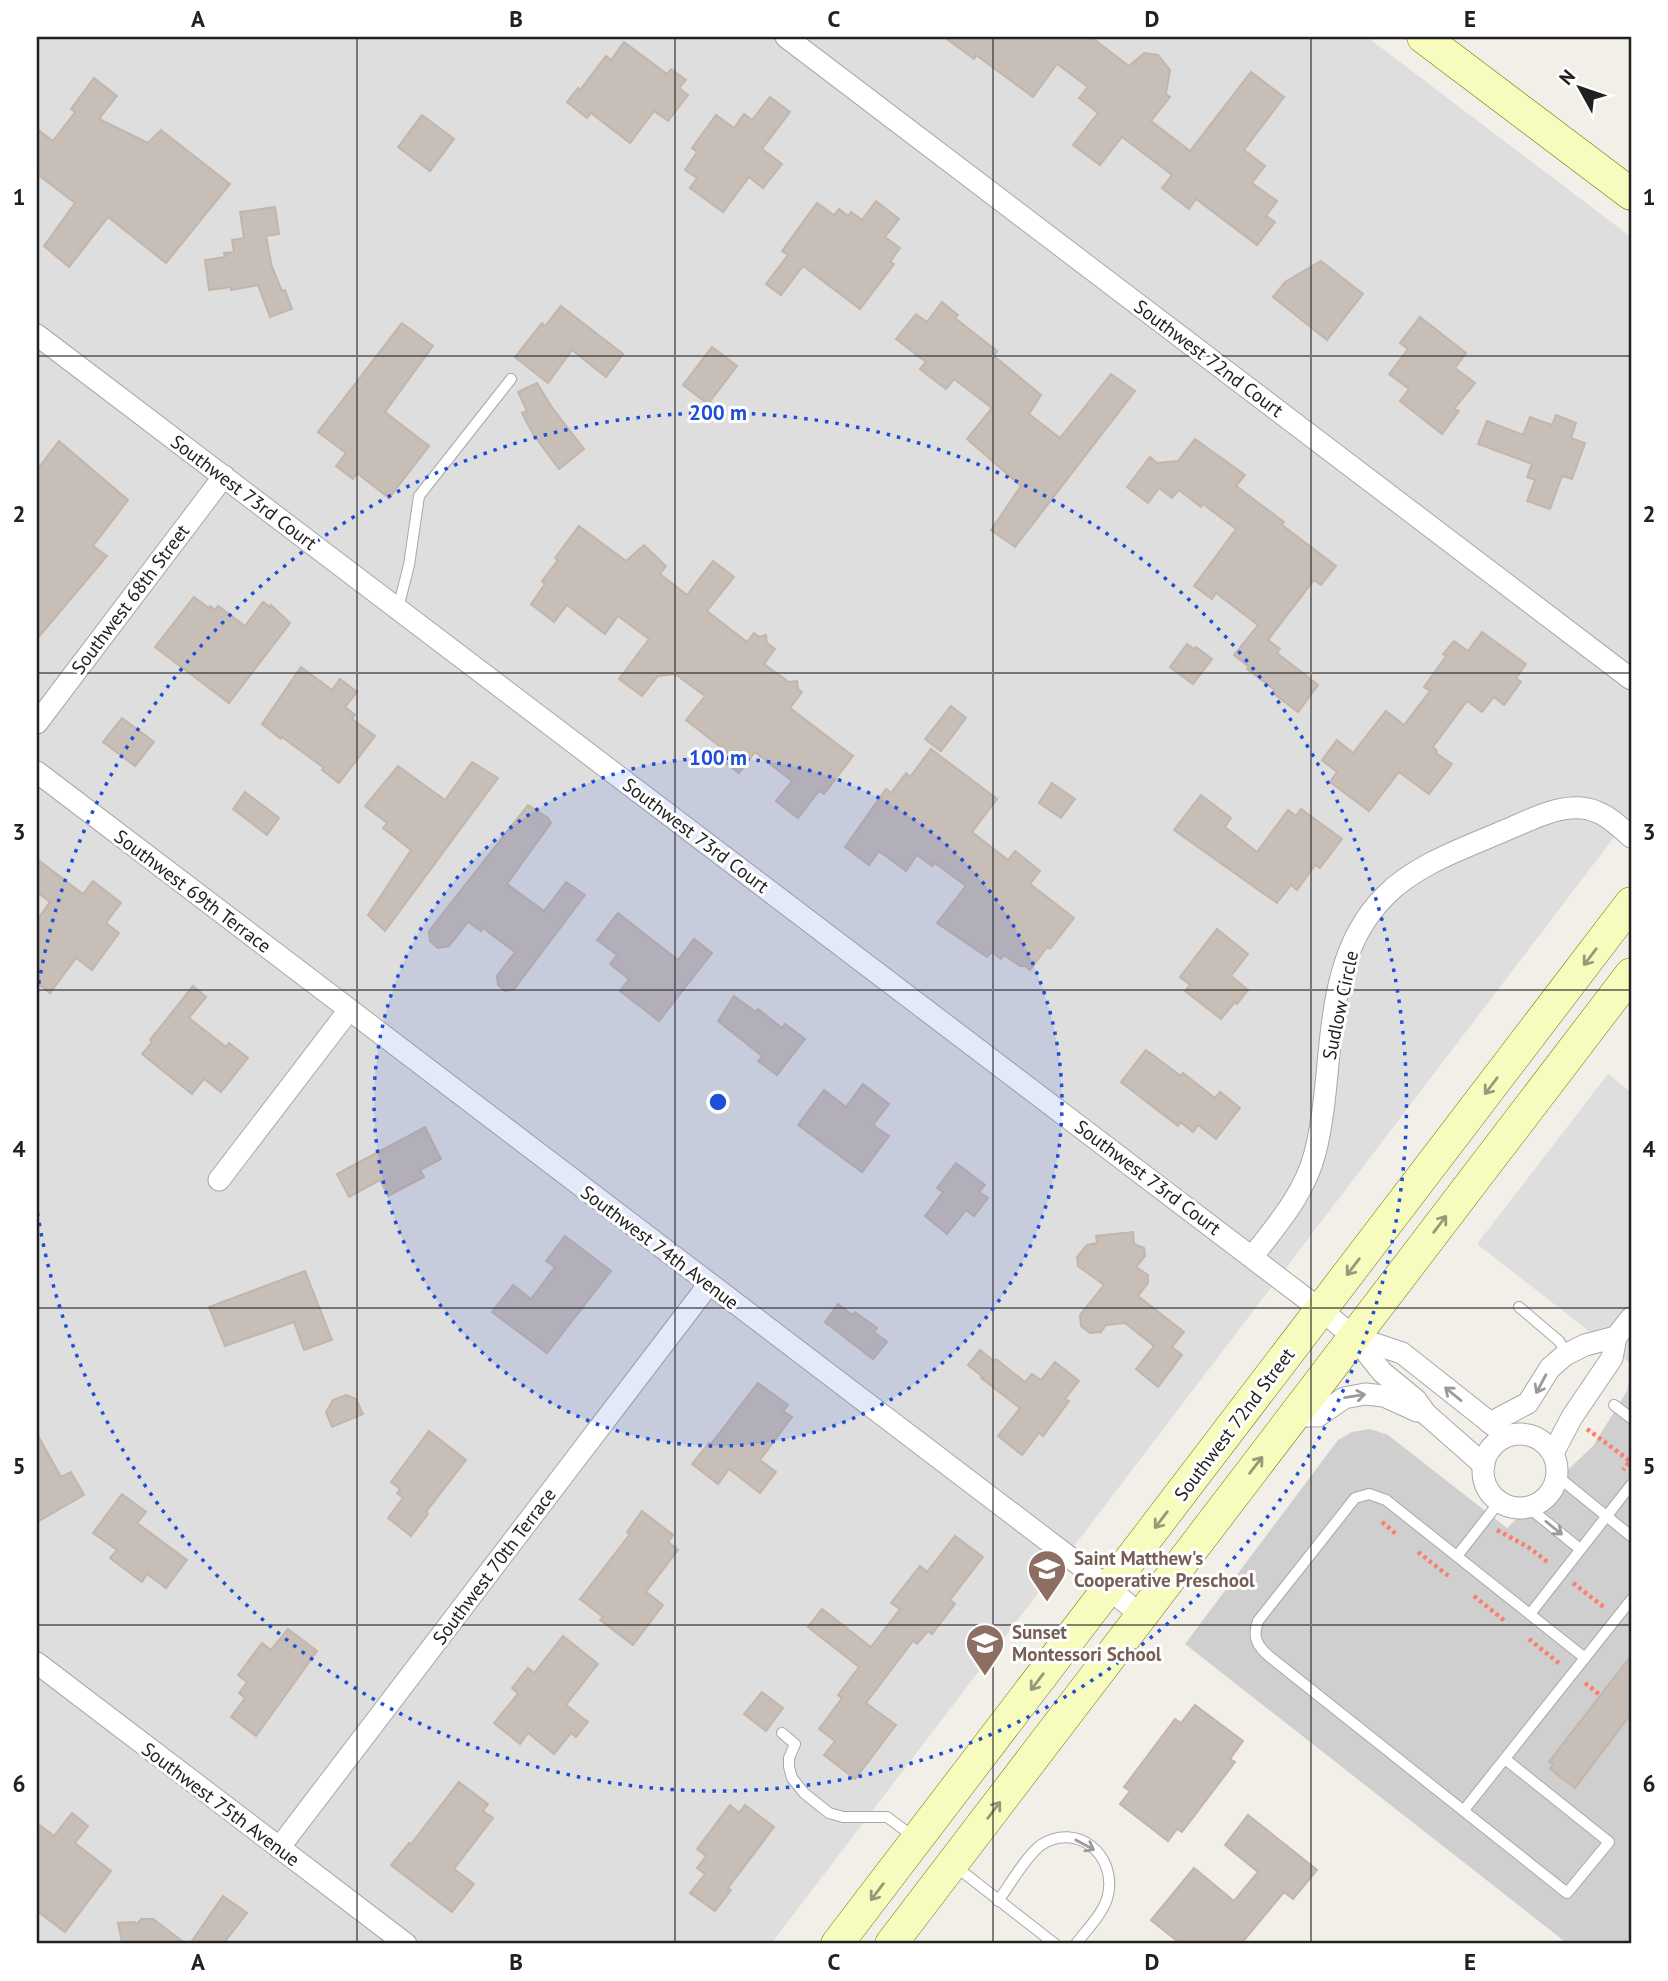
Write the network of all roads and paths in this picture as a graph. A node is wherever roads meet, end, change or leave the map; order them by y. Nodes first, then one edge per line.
1 (786, 37) edge
2 (1423, 37) edge
3 (1631, 194) edge
4 (37, 335) edge
5 (510, 379) dead end
6 (224, 476) junction
7 (398, 608) junction
8 (1631, 679) edge
9 (37, 723) edge
10 (37, 772) edge
11 (1631, 836) edge
12 (1631, 903) edge
13 (1631, 974) edge
14 (349, 1010) junction
15 (219, 1180) dead end
16 (1252, 1257) junction
17 (709, 1284) junction
18 (1519, 1307) dead end
19 (1321, 1310) junction
20 (1631, 1318) edge
21 (1354, 1337) junction
22 (1616, 1337) junction
23 (1567, 1354) junction
24 (1598, 1378) junction
25 (1615, 1405) dead end
26 (1426, 1414) junction
27 (1293, 1416) junction
28 (1631, 1418) edge
29 (1490, 1423) junction
30 (1587, 1429) dead end
31 (1507, 1436) junction
32 (1553, 1453) junction
33 (1484, 1465) junction
34 (1557, 1476) junction
35 (1617, 1477) dead end
36 (1631, 1485) edge
37 (1500, 1502) junction
38 (1528, 1507) junction
39 (1608, 1515) junction
40 (1382, 1522) dead end
41 (1496, 1530) dead end
42 (1396, 1534) dead end
43 (1631, 1536) edge
44 (1580, 1549) junction
45 (1418, 1552) dead end
46 (1457, 1556) junction
47 (1549, 1563) dead end
48 (1451, 1578) dead end
49 (1571, 1580) dead end
50 (1109, 1588) junction
51 (1474, 1596) dead end
52 (1631, 1600) edge
53 (1605, 1608) dead end
54 (1530, 1614) junction
55 (1141, 1615) junction
56 (1505, 1621) dead end
57 (1529, 1639) dead end
58 (1585, 1658) junction
59 (37, 1663) edge
60 (1561, 1665) dead end
61 (1581, 1680) dead end
62 (1600, 1695) dead end
63 (782, 1733) dead end
64 (1505, 1759) junction
65 (1464, 1810) junction
66 (917, 1839) junction
67 (279, 1847) junction
68 (953, 1864) junction
69 (998, 1901) junction
70 (406, 1944) edge
71 (837, 1944) edge
72 (891, 1944) edge
73 (1055, 1944) edge
74 (1076, 1944) edge

1 - 8 street, Southwest 72nd Court
2 - 3 main road
4 - 6 street, Southwest 73rd Court
5 - 7 lane
6 - 7 street, Southwest 73rd Court
6 - 9 street, Southwest 68th Street
7 - 16 street, Southwest 73rd Court
10 - 14 street, Southwest 69th Terrace
11 - 16 street, Sudlow Circle
12 -> 19 main road, Southwest 72nd Street
21 -> 13 main road
14 - 15 street
14 - 17 street, Southwest 74th Avenue
16 - 19 street, Southwest 73rd Court
17 - 50 street, Southwest 74th Avenue
17 - 67 street, Southwest 70th Terrace
18 - 23 lane
19 - 21 street, Southwest 73rd Court
19 -> 50 main road, Southwest 72nd Street
20 - 22 street
21 - 26 street
21 - 27 main road
29 -> 21 street
22 - 23 street
22 - 24 street
23 - 24 street
23 -> 29 street
24 - 32 street
25 - 28 lane
27 -> 26 street
26 - 33 street
55 -> 27 main road
29 - 31 street
30 - 35 path
31 - 32 street
31 - 33 street
32 - 34 street
33 - 37 street
34 - 38 street
34 - 39 lane
36 - 39 lane
37 - 38 street
37 - 46 lane
38 -> 44 lane
39 - 43 lane
39 - 44 lane
40 - 42 path
41 - 47 path
44 - 54 lane
45 - 48 path
46 - 54 lane
46 - 65 lane
49 - 53 path
50 - 55 street, Southwest 74th Avenue
50 -> 66 main road, Southwest 72nd Street
51 - 56 path
52 - 58 lane
54 - 58 lane
68 -> 55 main road
57 - 60 path
58 - 64 lane
59 - 67 street, Southwest 75th Avenue
61 - 62 path
63 - 66 lane
64 - 65 lane
64 - 65 lane
66 - 68 main road
66 -> 71 main road, Southwest 72nd Street
67 - 70 street, Southwest 75th Avenue
68 - 69 lane
68 - 72 main road
69 - 73 lane
69 -> 74 lane

